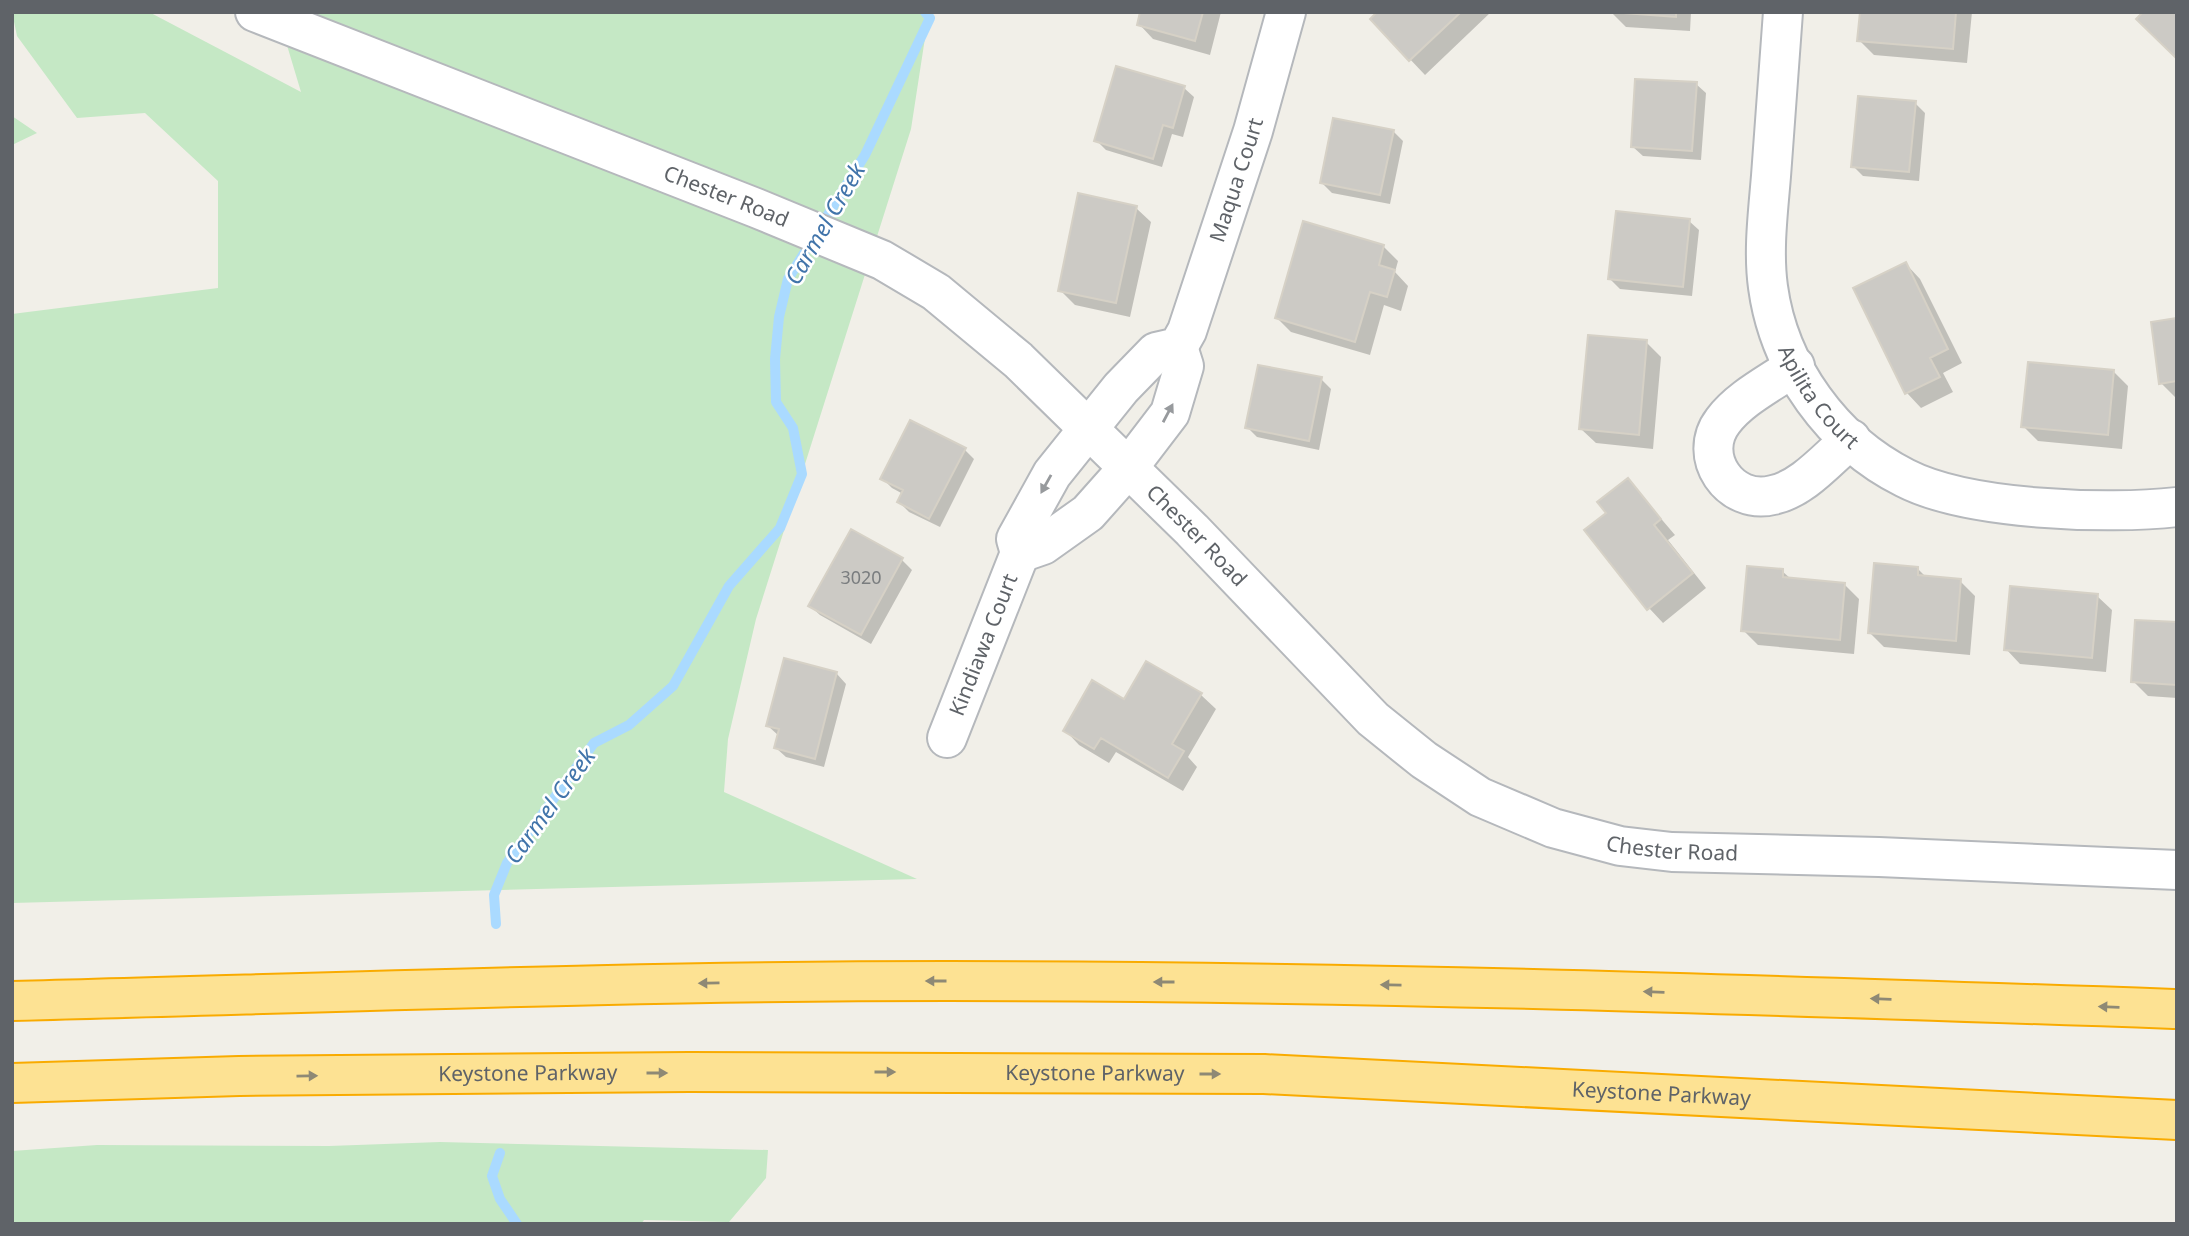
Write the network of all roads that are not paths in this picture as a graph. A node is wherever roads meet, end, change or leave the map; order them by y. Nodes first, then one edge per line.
1 (255, 12) edge
2 (1286, 12) edge
3 (1783, 12) edge
4 (1178, 347) junction
5 (1794, 366) junction
6 (1088, 430) junction
7 (1851, 439) junction
8 (1128, 468) junction
9 (2177, 507) edge
10 (1020, 554) junction
11 (947, 738) dead end
12 (2177, 870) edge
13 (12, 980) edge
14 (244, 995) junction
15 (12, 1001) edge
16 (2177, 1009) edge
17 (239, 1076) junction
18 (12, 1083) edge
19 (12, 1095) edge
20 (2177, 1120) edge

1 - 6 street, Chester Road
2 - 4 street, Maqua Court
3 - 5 street, Apilita Court
4 - 6 street
8 -> 4 street, Maqua Court
5 - 7 street, Apilita Court
5 - 7 street
6 - 8 street, Chester Road
6 -> 10 street, Kindiawa Court
7 - 9 street, Apilita Court
8 - 10 street, Kindiawa Court
8 - 12 street, Chester Road
10 - 11 street, Kindiawa Court
13 - 14 highway
14 - 15 highway
16 -> 14 highway
17 - 18 highway, Keystone Parkway
17 - 19 highway
17 -> 20 highway, Keystone Parkway

